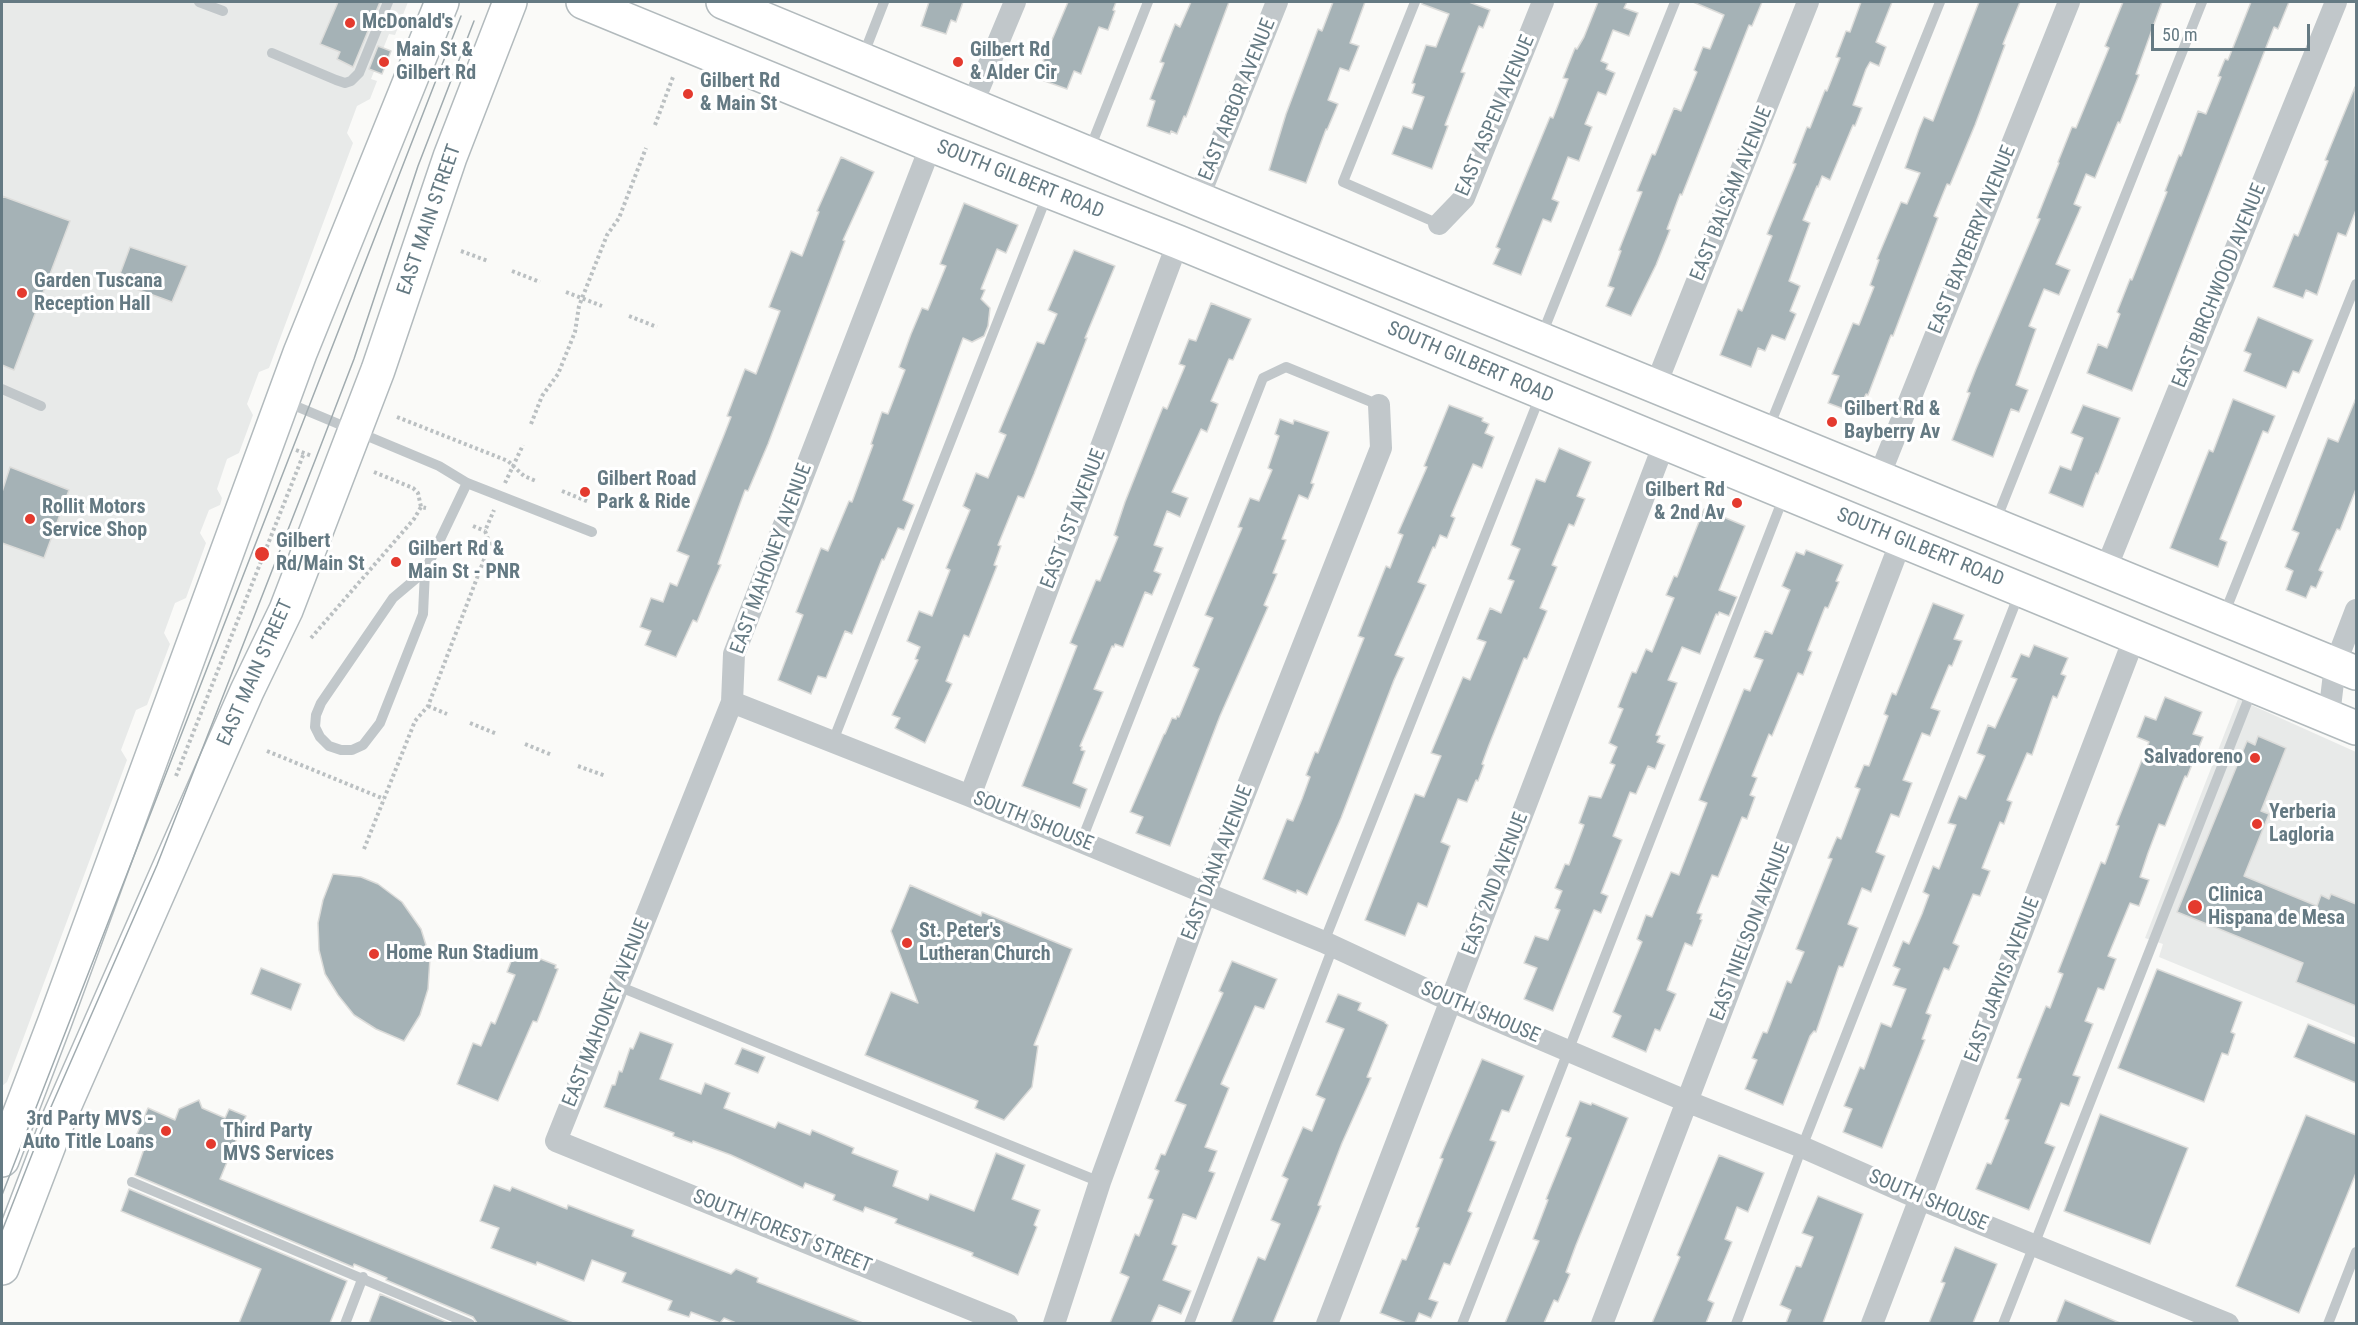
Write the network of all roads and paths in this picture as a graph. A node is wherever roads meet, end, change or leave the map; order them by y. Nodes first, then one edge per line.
1 (199, 2) edge
2 (388, 2) edge
3 (442, 2) edge
4 (510, 2) edge
5 (583, 2) edge
6 (723, 2) edge
7 (884, 2) edge
8 (1015, 2) edge
9 (1148, 2) edge
10 (1277, 2) edge
11 (1415, 2) edge
12 (1543, 2) edge
13 (1675, 2) edge
14 (1808, 2) edge
15 (1940, 2) edge
16 (2068, 2) edge
17 (2202, 2) edge
18 (2336, 2) edge
19 (223, 11) dead end
20 (272, 53) dead end
21 (861, 59) junction
22 (673, 77) dead end
23 (972, 105) junction
24 (655, 125) dead end
25 (931, 145) junction
26 (646, 148) dead end
27 (1088, 154) junction
28 (1049, 191) junction
29 (1198, 200) junction
30 (1438, 224) joint
31 (1178, 242) junction
32 (461, 251) dead end
33 (488, 261) dead end
34 (512, 271) dead end
35 (540, 282) dead end
36 (2356, 284) edge
37 (566, 292) dead end
38 (582, 298) junction
39 (603, 306) dead end
40 (629, 316) dead end
41 (657, 327) dead end
42 (1540, 340) junction
43 (1655, 387) junction
44 (2, 389) edge
45 (1542, 393) junction
46 (282, 400) junction
47 (1380, 405) joint
48 (41, 406) dead end
49 (397, 417) dead end
50 (531, 424) dead end
51 (355, 432) junction
52 (1767, 433) junction
53 (1664, 444) junction
54 (523, 446) dead end
55 (296, 450) dead end
56 (304, 453) junction
57 (312, 456) dead end
58 (514, 466) junction
59 (374, 472) dead end
60 (1878, 478) junction
61 (536, 481) dead end
62 (467, 483) junction
63 (505, 483) dead end
64 (561, 491) dead end
65 (1785, 493) junction
66 (589, 502) dead end
67 (420, 507) junction
68 (426, 508) dead end
69 (494, 509) dead end
70 (472, 526) dead end
71 (1994, 526) junction
72 (485, 531) junction
73 (591, 532) dead end
74 (1901, 541) junction
75 (425, 571) junction
76 (2104, 572) junction
77 (2021, 590) junction
78 (2356, 610) edge
79 (2222, 620) junction
80 (2135, 636) junction
81 (311, 638) dead end
82 (2346, 669) edge
83 (2253, 685) junction
84 (732, 702) junction
85 (428, 706) junction
86 (447, 714) dead end
87 (2343, 722) edge
88 (470, 723) dead end
89 (497, 734) dead end
90 (833, 741) junction
91 (525, 744) dead end
92 (267, 751) dead end
93 (552, 755) dead end
94 (578, 766) dead end
95 (606, 776) dead end
96 (173, 783) dead end
97 (970, 796) junction
98 (384, 799) junction
99 (1081, 842) junction
100 (364, 849) dead end
101 (1205, 894) junction
102 (1329, 945) junction
103 (618, 986) junction
104 (1451, 1001) junction
105 (1567, 1050) junction
106 (1686, 1101) junction
107 (8, 1121) edge
108 (556, 1141) joint
109 (1802, 1147) junction
110 (2, 1160) edge
111 (132, 1182) dead end
112 (1100, 1182) junction
113 (1920, 1199) junction
114 (2033, 1244) junction
115 (2356, 1252) edge
116 (2, 1268) edge
117 (363, 1277) junction
118 (2178, 1314) edge
119 (345, 1323) edge
120 (470, 1323) edge
121 (1007, 1323) edge
122 (1054, 1323) edge
123 (1189, 1323) edge
124 (1327, 1323) edge
125 (1462, 1323) edge
126 (1602, 1323) edge
127 (1736, 1323) edge
128 (1872, 1323) edge
129 (2003, 1323) edge
130 (2228, 1323) edge
131 (2328, 1323) edge

1 - 19 lane
2 - 20 lane
3 - 46 main road
4 - 51 main road, EAST MAIN STREET
5 - 25 main road, SOUTH GILBERT ROAD
6 - 21 main road
7 - 21 lane
8 - 23 street
9 - 27 lane
10 - 29 street, EAST ARBOR AVENUE
11 - 30 lane
12 - 30 street, EAST ASPEN AVENUE
13 - 42 lane
14 - 43 street, EAST BALSAM AVENUE
15 - 52 lane
16 - 60 street, EAST BAYBERRY AVENUE
17 - 71 lane
18 - 76 street, EAST BIRCHWOOD AVENUE
21 - 23 main road
22 - 24 path
23 - 27 main road
25 - 28 main road, SOUTH GILBERT ROAD
25 - 84 street, EAST MAHONEY AVENUE
26 - 38 path
27 - 29 main road
28 - 31 main road, SOUTH GILBERT ROAD
28 - 90 lane
29 - 42 main road
31 - 45 main road, SOUTH GILBERT ROAD
31 - 97 street, EAST 1ST AVENUE
32 - 33 path
34 - 35 path
36 - 79 lane
37 - 38 path
38 - 39 path
38 - 50 path
40 - 41 path
42 - 43 main road
43 - 52 main road
44 - 48 lane
45 - 53 main road, SOUTH GILBERT ROAD
45 - 102 lane
46 - 51 lane
46 - 107 main road
47 - 99 lane
47 - 101 street, EAST DANA AVENUE
49 - 58 path
51 - 62 lane
51 - 116 main road, EAST MAIN STREET
52 - 60 main road
53 - 65 main road, SOUTH GILBERT ROAD
53 - 104 street, EAST 2ND AVENUE
54 - 58 path
55 - 56 path
56 - 57 path
56 - 96 path
58 - 61 path
58 - 63 path
59 - 67 path
60 - 71 main road
62 - 73 lane
62 - 75 lane
64 - 66 path
65 - 74 main road, SOUTH GILBERT ROAD
65 - 105 lane
67 - 68 path
67 - 81 path
69 - 72 path
70 - 72 path
71 - 76 main road
72 - 85 path
74 - 77 main road, SOUTH GILBERT ROAD
74 - 106 street, EAST NIELSON AVENUE
75 - 75 lane
76 - 79 main road
77 - 80 main road, SOUTH GILBERT ROAD
77 - 109 lane
78 - 82 street
79 - 82 main road
80 - 83 main road, SOUTH GILBERT ROAD
80 - 113 street, EAST JARVIS AVENUE
82 - 87 street
83 - 87 main road, SOUTH GILBERT ROAD
83 - 114 lane
84 - 90 street, SOUTH SHOUSE
84 - 103 street, EAST MAHONEY AVENUE
85 - 86 path
85 - 98 path
88 - 89 path
90 - 97 street, SOUTH SHOUSE
91 - 93 path
92 - 98 path
94 - 95 path
97 - 99 street, SOUTH SHOUSE
98 - 100 path
99 - 101 street, SOUTH SHOUSE
101 - 102 street, SOUTH SHOUSE
101 - 112 street, EAST DANA AVENUE
102 - 104 street, SOUTH SHOUSE
102 - 123 lane
103 - 108 street, EAST MAHONEY AVENUE
103 - 112 lane
104 - 105 street, SOUTH SHOUSE
104 - 124 street, EAST 2ND AVENUE
105 - 106 street, SOUTH SHOUSE
105 - 125 lane
106 - 109 street, SOUTH SHOUSE
106 - 126 street, EAST NIELSON AVENUE
107 - 110 main road
108 - 121 street, SOUTH FOREST STREET
109 - 113 street, SOUTH SHOUSE
109 - 127 lane
111 - 117 lane
112 - 122 street, EAST DANA AVENUE
113 - 114 street, SOUTH SHOUSE
113 - 128 street, EAST JARVIS AVENUE
114 - 118 street, SOUTH SHOUSE
114 - 129 lane
115 - 131 lane
117 - 119 lane
117 - 120 lane
118 - 130 street, SOUTH SHOUSE

